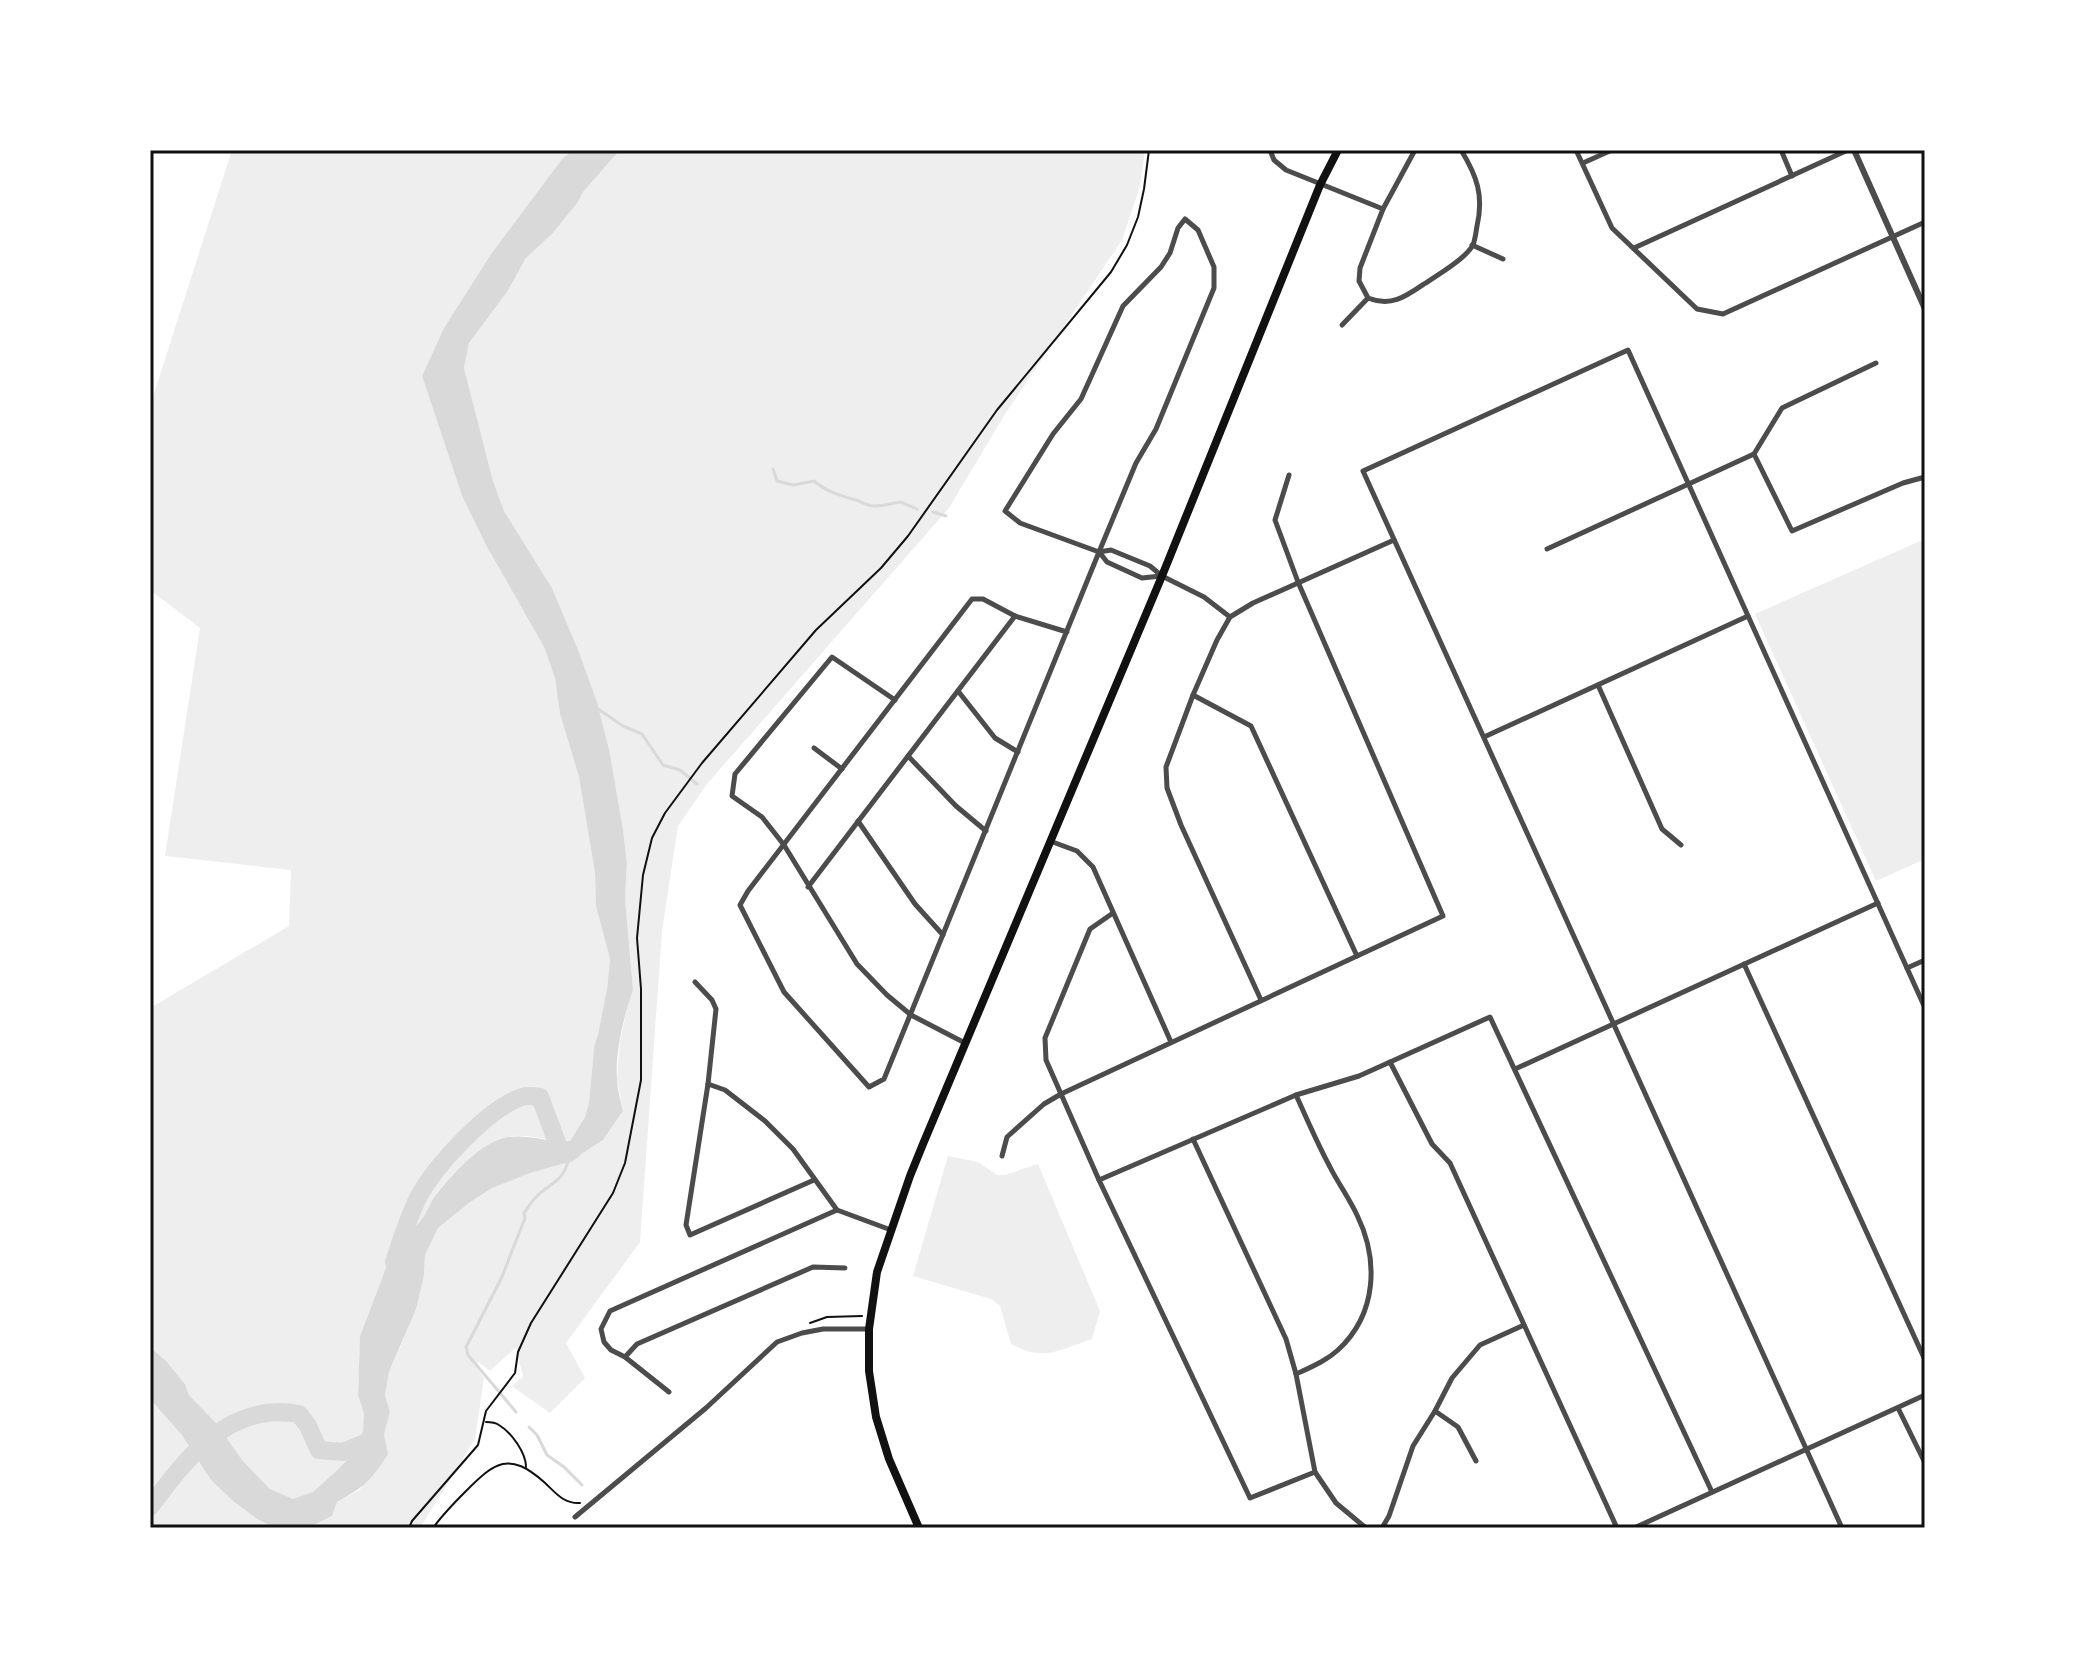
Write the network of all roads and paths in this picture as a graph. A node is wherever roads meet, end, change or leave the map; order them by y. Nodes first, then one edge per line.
1 (1149, 150) edge
2 (1270, 150) edge
3 (1338, 150) edge
4 (1415, 150) edge
5 (1461, 150) edge
6 (1576, 150) edge
7 (1612, 150) edge
8 (1781, 150) edge
9 (1851, 150) edge
10 (1583, 163) junction
11 (1792, 176) junction
12 (1320, 185) junction
13 (1383, 209) junction
14 (1925, 222) edge
15 (1893, 237) junction
16 (1472, 245) junction
17 (1634, 248) junction
18 (1503, 259) dead end
19 (1368, 298) junction
20 (1925, 309) edge
21 (1342, 325) dead end
22 (1876, 363) dead end
23 (1754, 454) junction
24 (1289, 475) dead end
25 (1925, 477) edge
26 (1689, 484) junction
27 (1394, 540) junction
28 (1547, 549) dead end
29 (1099, 552) junction
30 (1162, 576) junction
31 (1298, 582) junction
32 (1015, 616) junction
33 (1748, 616) junction
34 (1230, 617) junction
35 (1067, 632) junction
36 (1598, 685) junction
37 (958, 691) junction
38 (1193, 695) junction
39 (895, 700) junction
40 (1484, 737) junction
41 (814, 748) dead end
42 (1018, 752) junction
43 (908, 756) junction
44 (842, 769) junction
45 (858, 821) junction
46 (986, 831) junction
47 (1050, 841) junction
48 (784, 845) junction
49 (1681, 845) dead end
50 (808, 887) junction
51 (1878, 903) junction
52 (1113, 913) junction
53 (943, 935) junction
54 (1357, 956) junction
55 (1925, 960) edge
56 (1744, 964) junction
57 (1907, 968) junction
58 (695, 982) dead end
59 (1261, 1000) junction
60 (1925, 1008) edge
61 (911, 1015) junction
62 (1614, 1023) junction
63 (1171, 1042) junction
64 (965, 1043) junction
65 (1390, 1062) junction
66 (1514, 1069) junction
67 (708, 1084) junction
68 (1061, 1094) junction
69 (1296, 1095) junction
70 (1193, 1139) junction
71 (1002, 1156) dead end
72 (814, 1180) junction
73 (1099, 1180) junction
74 (837, 1210) junction
75 (891, 1230) junction
76 (845, 1268) dead end
77 (871, 1317) junction
78 (1524, 1325) junction
79 (802, 1326) dead end
80 (869, 1329) junction
81 (625, 1357) junction
82 (1925, 1360) edge
83 (1296, 1374) junction
84 (669, 1392) dead end
85 (1925, 1395) edge
86 (1898, 1408) junction
87 (1435, 1411) junction
88 (484, 1422) junction
89 (1807, 1449) junction
90 (1476, 1461) dead end
91 (1925, 1463) edge
92 (525, 1469) junction
93 (1315, 1472) junction
94 (1712, 1492) junction
95 (583, 1502) dead end
96 (575, 1517) dead end
97 (409, 1528) edge
98 (433, 1528) edge
99 (919, 1528) edge
100 (1366, 1528) edge
101 (1382, 1528) edge
102 (1617, 1528) edge
103 (1634, 1528) edge
104 (1842, 1528) edge

1 - 88 path
2 - 12 street
3 - 12 main road
4 - 13 street
5 - 16 street
6 - 10 street
7 - 10 street
8 - 11 street
9 - 11 street
9 - 15 street
10 - 17 street
11 - 17 street
12 - 13 street
12 - 30 main road
13 - 19 street
14 - 15 street
15 - 17 street
15 - 20 street
16 - 18 street
16 - 19 street
19 - 21 street
22 - 23 street
23 - 25 street
23 - 26 street
24 - 31 street
26 - 27 street
26 - 28 street
26 - 33 street
27 - 31 street
27 - 40 street
29 - 29 street
29 - 30 street
29 - 30 street
29 - 35 street
30 - 34 street
30 - 47 main road
31 - 34 street
31 - 54 street
32 - 35 street
32 - 37 street
32 - 39 street
33 - 36 street
33 - 51 street
34 - 38 street
35 - 42 street
36 - 40 street
36 - 49 street
37 - 42 street
37 - 43 street
38 - 54 street
38 - 59 street
39 - 44 street
39 - 48 street
40 - 62 street
41 - 44 street
42 - 46 street
43 - 45 street
43 - 46 street
44 - 48 street
45 - 50 street
45 - 53 street
46 - 53 street
47 - 52 street
47 - 64 main road
48 - 50 street
48 - 61 street
50 - 61 street
51 - 56 street
51 - 57 street
52 - 63 street
52 - 68 street
53 - 61 street
54 - 59 street
55 - 57 street
56 - 62 street
56 - 82 street
57 - 60 street
58 - 67 street
59 - 63 street
61 - 64 street
62 - 66 street
62 - 89 street
63 - 68 street
64 - 75 main road
65 - 66 street
65 - 69 street
65 - 78 street
66 - 94 street
67 - 72 street
67 - 72 street
68 - 71 street
68 - 73 street
69 - 70 street
69 - 83 street
70 - 73 street
70 - 83 street
72 - 74 street
73 - 93 street
74 - 75 street
74 - 81 street
75 - 77 main road
76 - 81 street
77 - 79 path
77 - 80 main road
78 - 87 street
78 - 102 street
80 - 96 street
80 - 99 main road
81 - 84 street
83 - 93 street
85 - 86 street
86 - 89 street
86 - 91 street
87 - 90 street
87 - 101 street
88 - 92 path
88 - 97 path
89 - 94 street
89 - 104 street
92 - 95 path
92 - 98 path
93 - 100 street
94 - 103 street

